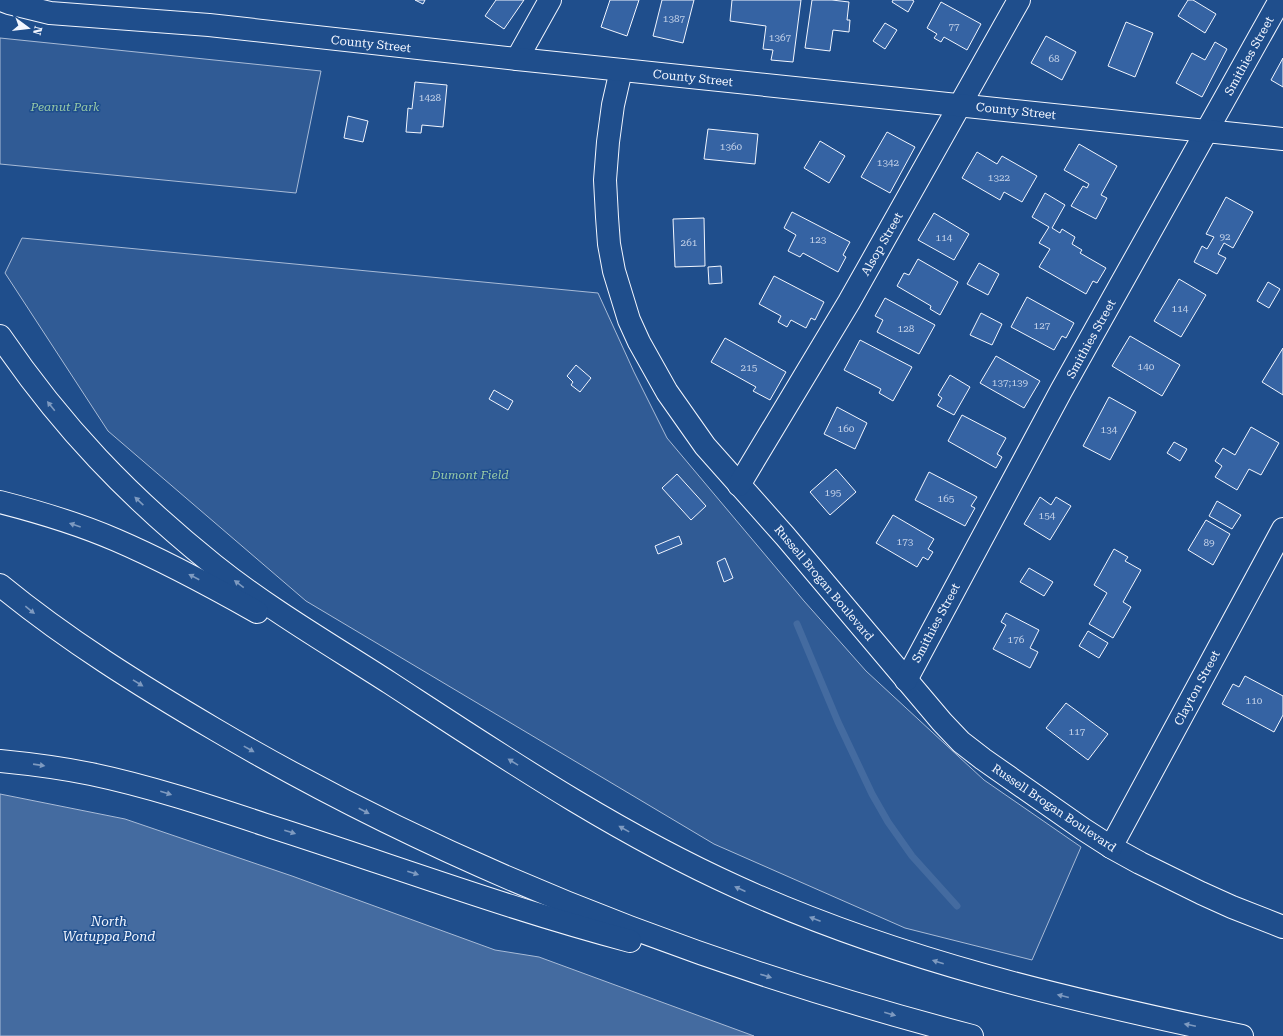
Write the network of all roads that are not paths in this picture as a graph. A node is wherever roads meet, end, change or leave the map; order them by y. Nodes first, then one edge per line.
1 (1, 0) edge
2 (550, 0) edge
3 (1019, 0) edge
4 (1280, 0) edge
5 (105, 9) edge
6 (517, 59) junction
7 (621, 70) junction
8 (960, 105) junction
9 (1208, 130) junction
10 (1283, 139) edge
11 (0, 336) edge
12 (739, 485) junction
13 (0, 502) edge
14 (1283, 529) edge
15 (0, 585) edge
16 (906, 680) junction
17 (412, 698) junction
18 (0, 761) edge
19 (1111, 847) junction
20 (1283, 927) edge
21 (729, 964) junction
22 (972, 1036) edge
23 (1242, 1036) edge

1 - 5 main road, County Street
2 - 6 main road
3 - 8 main road, Alsop Street
4 - 9 main road, Smithies Street
5 - 6 main road, County Street
6 - 7 main road, County Street
7 - 8 main road, County Street
7 - 12 main road, Russell Brogan Boulevard
8 - 9 main road, County Street
8 - 12 main road, Alsop Street
9 - 10 main road, County Street
9 - 16 main road, Smithies Street
17 -> 11 main road
12 - 16 main road, Russell Brogan Boulevard
17 -> 13 main road
14 - 19 main road, Clayton Street
15 -> 21 main road
16 - 19 main road, Russell Brogan Boulevard
23 -> 17 main road
18 -> 21 main road
19 - 20 main road, Russell Brogan Boulevard
21 -> 22 main road

